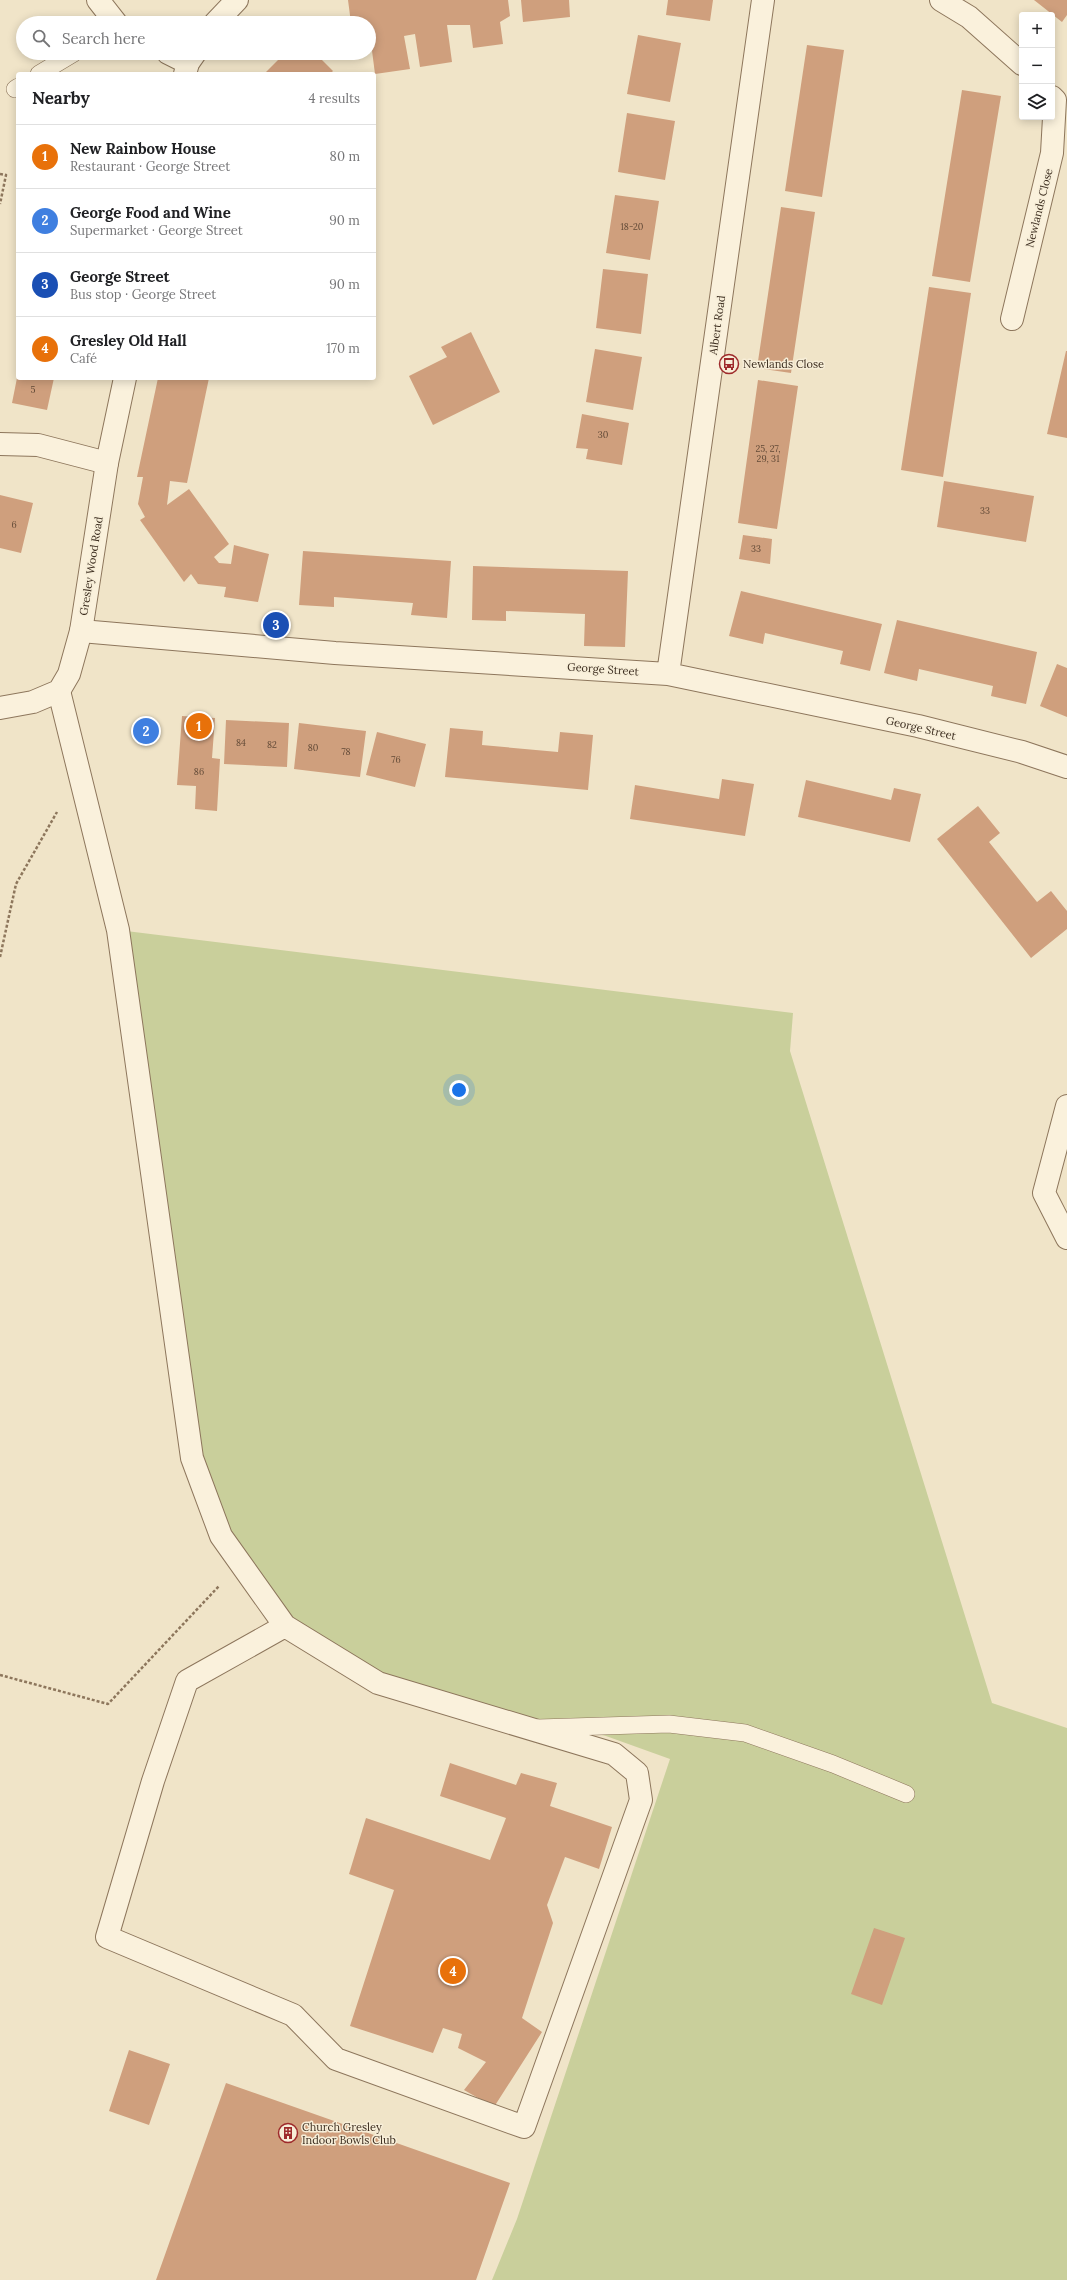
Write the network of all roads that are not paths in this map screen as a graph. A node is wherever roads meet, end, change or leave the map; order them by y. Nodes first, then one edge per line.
1 (98, 0) edge
2 (237, 0) edge
3 (763, 0) edge
4 (942, 0) edge
5 (111, 16) edge
6 (220, 16) edge
7 (63, 60) edge
8 (1019, 61) edge
9 (43, 72) edge
10 (1054, 120) edge
11 (1012, 319) dead end
12 (125, 380) edge
13 (0, 444) edge
14 (107, 463) junction
15 (81, 631) junction
16 (668, 674) junction
17 (59, 690) junction
18 (0, 708) edge
19 (1067, 767) edge
20 (1067, 1106) edge
21 (1067, 1238) edge
22 (284, 1626) junction
23 (527, 1728) junction
24 (906, 1794) dead end

1 - 5 street
2 - 6 street
3 - 16 street, Albert Road
4 - 8 street
7 - 9 lane
10 - 11 street, Newlands Close
12 - 14 street, Gresley Wood Road
13 - 14 street
14 - 15 street, Gresley Wood Road
15 - 16 street, George Street
15 - 17 street, Gresley Wood Road
16 - 19 street, George Street
17 - 18 street
17 - 22 street
20 - 21 street
22 - 23 street
22 - 23 street
23 - 24 lane

